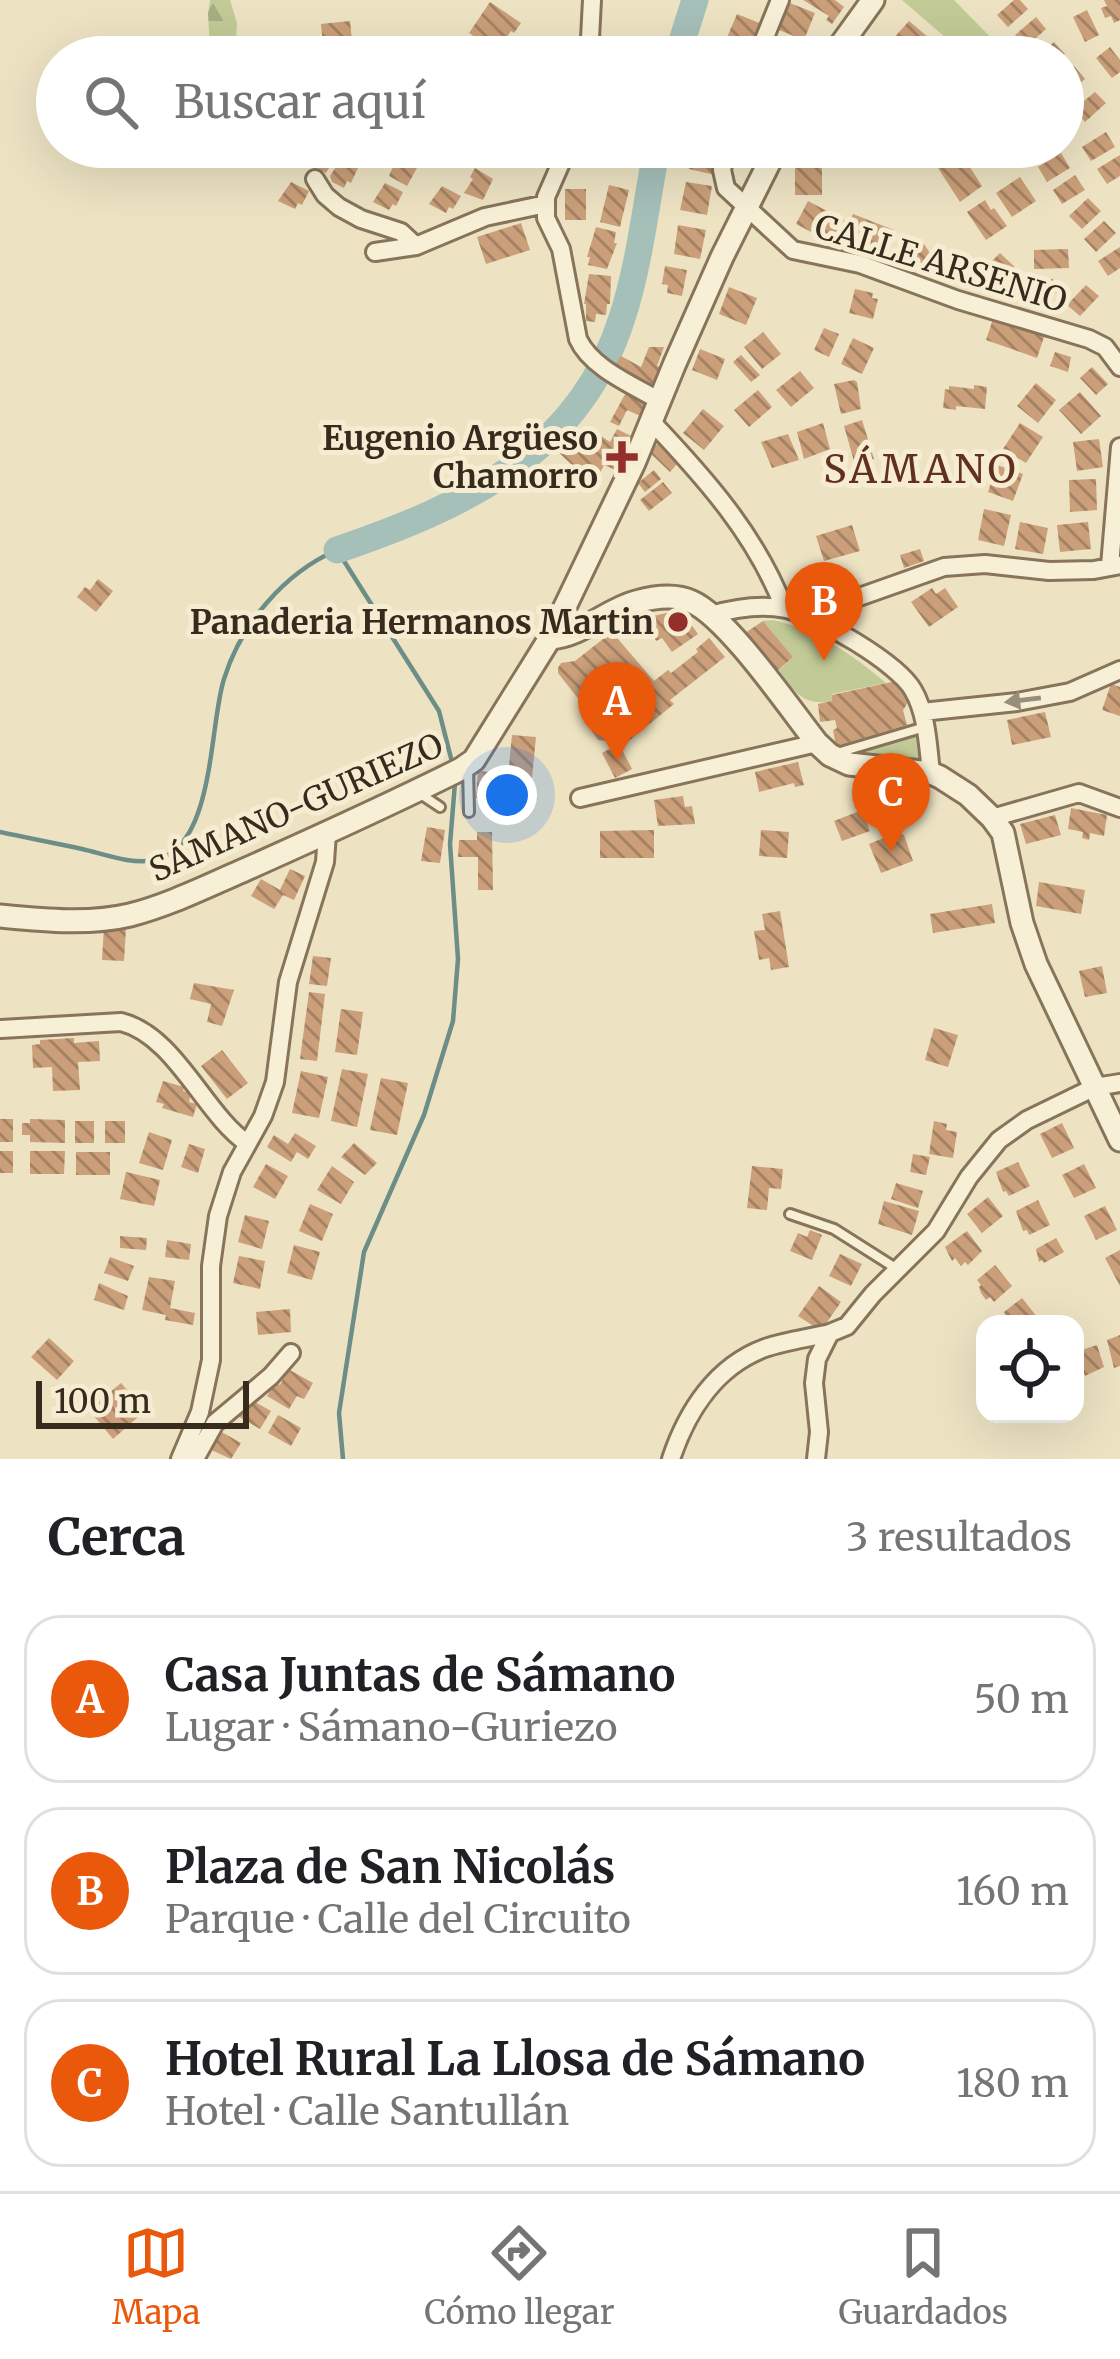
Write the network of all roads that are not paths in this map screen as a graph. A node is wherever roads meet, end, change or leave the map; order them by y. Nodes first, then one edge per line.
1 (592, 0) edge
2 (780, 0) edge
3 (864, 4) edge
4 (590, 36) edge
5 (765, 36) edge
6 (845, 36) edge
7 (558, 168) edge
8 (722, 168) edge
9 (766, 168) edge
10 (315, 179) dead end
11 (546, 204) junction
12 (746, 209) junction
13 (416, 246) junction
14 (375, 252) dead end
15 (1120, 367) edge
16 (656, 411) junction
17 (1120, 448) edge
18 (1115, 566) edge
19 (784, 608) junction
20 (711, 615) junction
21 (812, 618) junction
22 (550, 638) junction
23 (1120, 670) edge
24 (924, 719) junction
25 (823, 749) junction
26 (459, 771) junction
27 (931, 773) junction
28 (420, 789) junction
29 (580, 798) dead end
30 (440, 807) dead end
31 (1120, 808) edge
32 (469, 812) dead end
33 (992, 818) junction
34 (327, 833) junction
35 (0, 916) edge
36 (1, 1029) edge
37 (1120, 1083) edge
38 (1095, 1087) junction
39 (1120, 1140) edge
40 (247, 1143) junction
41 (790, 1214) dead end
42 (898, 1269) junction
43 (830, 1333) junction
44 (291, 1352) dead end
45 (180, 1459) edge
46 (195, 1459) edge
47 (671, 1459) edge
48 (816, 1459) edge

1 - 4 street
2 - 5 street
3 - 6 street
7 - 11 street
8 - 12 street
9 - 12 street, SÁMANO-GURIEZO
10 - 13 street
11 - 13 street
11 - 16 street
12 - 15 street, CALLE ARSENIO
12 - 16 street, SÁMANO-GURIEZO
13 - 14 street
16 - 19 street
16 - 22 street, SÁMANO-GURIEZO
17 - 18 street
18 - 21 street
19 - 20 street
19 - 21 street
20 - 22 street
20 - 25 street
21 - 24 street
22 - 26 street, SÁMANO-GURIEZO
23 -> 24 street
24 - 25 lane
24 - 27 street
25 - 27 street
25 - 29 street
26 - 28 street, SÁMANO-GURIEZO
26 - 32 lane
27 - 33 street
28 - 30 lane
28 - 34 street, SÁMANO-GURIEZO
31 - 33 street
33 - 38 street
34 - 35 street, SÁMANO-GURIEZO
34 - 40 street
36 - 40 street
37 - 38 street
38 - 39 street
38 - 42 street
40 - 45 street
41 - 42 lane
42 - 43 street
43 - 47 street
43 - 48 street
44 - 46 street

